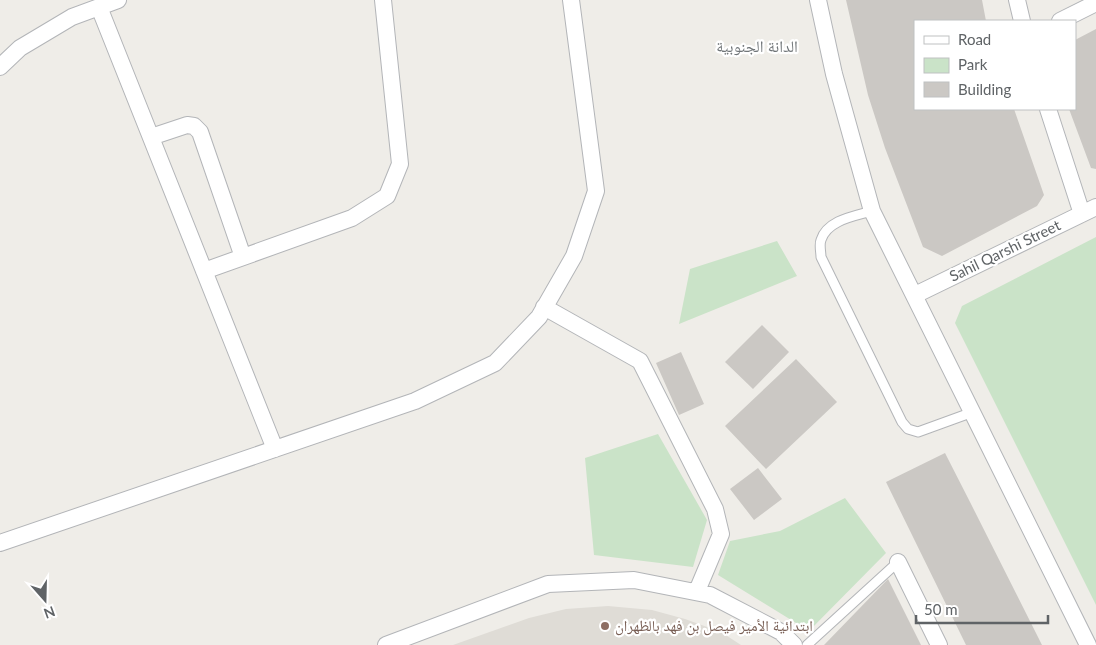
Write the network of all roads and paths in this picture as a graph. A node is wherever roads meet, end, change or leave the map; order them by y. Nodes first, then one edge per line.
1 (118, 0) edge
2 (384, 0) edge
3 (571, 0) edge
4 (818, 0) edge
5 (1017, 0) edge
6 (1096, 3) edge
7 (99, 7) junction
8 (1022, 20) edge
9 (1062, 20) edge
10 (0, 67) edge
11 (1048, 110) edge
12 (151, 136) junction
13 (872, 210) junction
14 (1089, 210) edge
15 (243, 257) junction
16 (204, 271) junction
17 (915, 295) junction
18 (544, 308) junction
19 (973, 412) junction
20 (275, 449) junction
21 (0, 544) edge
22 (898, 562) joint
23 (697, 591) junction
24 (386, 645) edge
25 (794, 645) edge
26 (807, 645) edge
27 (940, 645) edge
28 (1088, 645) edge

1 - 7 street
2 - 15 street
3 - 18 street
4 - 13 street
5 - 8 street
6 - 9 street
7 - 10 street
7 - 12 street
11 - 14 street
12 - 15 street
12 - 16 street
13 - 17 street
13 - 19 lane
14 - 17 street, Sahil Qarshi Street
15 - 16 street
16 - 20 street
17 - 19 street
18 - 20 street
18 - 23 street
19 - 28 street
20 - 21 street
22 - 26 lane
22 - 27 street
23 - 24 street
23 - 25 street

